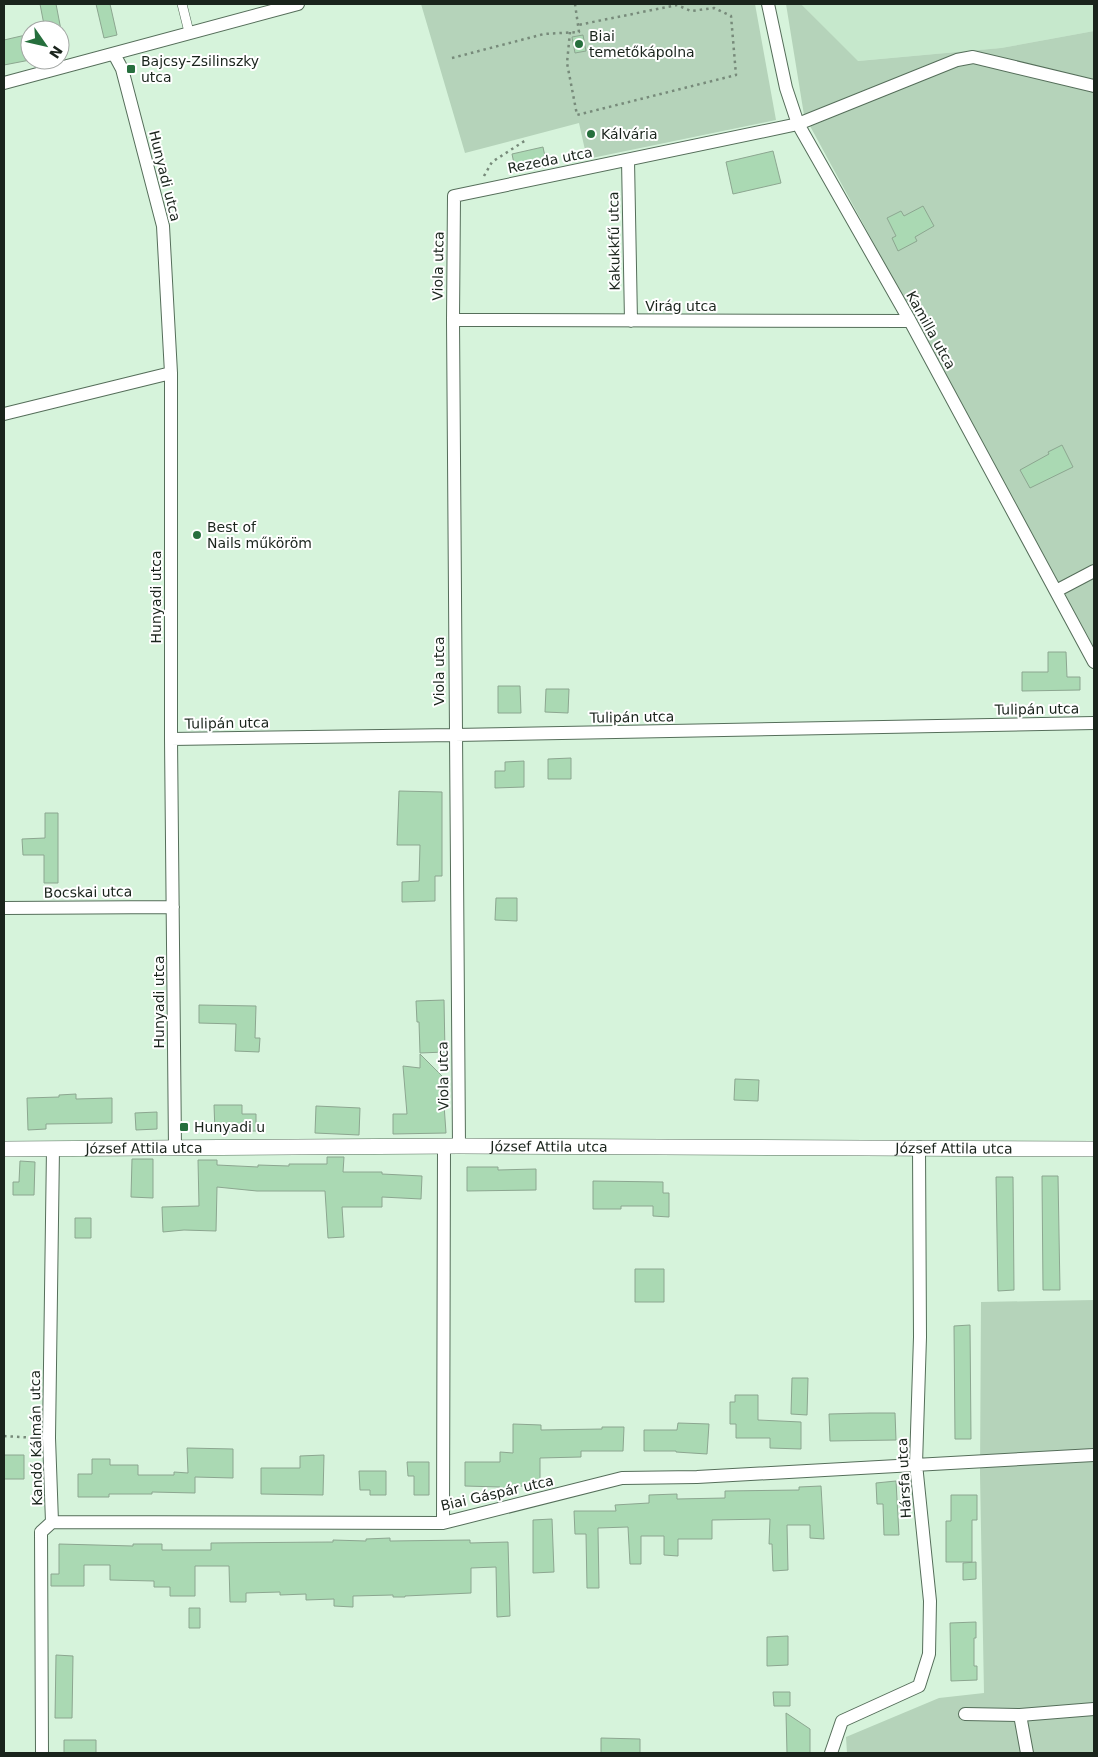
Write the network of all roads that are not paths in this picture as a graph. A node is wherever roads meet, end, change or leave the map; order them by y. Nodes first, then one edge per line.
1 (182, 4) edge
2 (298, 4) edge
3 (768, 4) edge
4 (189, 32) junction
5 (114, 54) junction
6 (4, 83) edge
7 (1094, 86) edge
8 (798, 124) junction
9 (628, 160) junction
10 (454, 196) joint
11 (453, 320) junction
12 (631, 321) junction
13 (910, 321) junction
14 (171, 373) junction
15 (4, 414) edge
16 (1094, 571) edge
17 (1056, 591) junction
18 (1094, 662) edge
19 (1094, 722) edge
20 (455, 735) junction
21 (171, 739) junction
22 (173, 906) junction
23 (4, 908) edge
24 (451, 1146) junction
25 (919, 1147) junction
26 (53, 1148) junction
27 (175, 1148) junction
28 (4, 1149) edge
29 (1094, 1149) edge
30 (1094, 1455) edge
31 (916, 1464) junction
32 (52, 1522) junction
33 (443, 1523) junction
34 (1094, 1709) edge
35 (965, 1714) dead end
36 (1020, 1715) junction
37 (42, 1753) edge
38 (831, 1753) edge
39 (1027, 1753) edge

1 - 4 street
2 - 4 street
3 - 8 street, Kamilla utca
4 - 5 street
5 - 6 street
5 - 14 street, Hunyadi utca
7 - 8 street, Rezeda utca
8 - 9 street, Rezeda utca
8 - 13 street, Kamilla utca
9 - 10 street, Rezeda utca
9 - 12 street, Kakukkfű utca
10 - 11 street, Viola utca
11 - 12 street, Virág utca
11 - 20 street, Viola utca
12 - 13 street, Virág utca
13 - 17 street, Kamilla utca
14 - 15 street
14 - 21 street, Hunyadi utca
16 - 17 street
17 - 18 street, Kamilla utca
19 - 20 street, Tulipán utca
20 - 21 street, Tulipán utca
20 - 24 street, Viola utca
21 - 22 street, Hunyadi utca
22 - 23 street, Bocskai utca
22 - 27 street, Hunyadi utca
24 - 25 street, József Attila utca
24 - 27 street, József Attila utca
24 - 33 street, Viola utca
25 - 29 street, József Attila utca
25 - 31 street, Hársfa utca
26 - 27 street, József Attila utca
26 - 28 street, József Attila utca
26 - 32 street, Kandó Kálmán utca
30 - 31 street, Biai Gáspár utca
31 - 33 street, Biai Gáspár utca
31 - 38 street, Hársfa utca
32 - 33 street, Biai Gáspár utca
32 - 37 street, Kandó Kálmán utca
34 - 36 street
35 - 36 street
36 - 39 street

